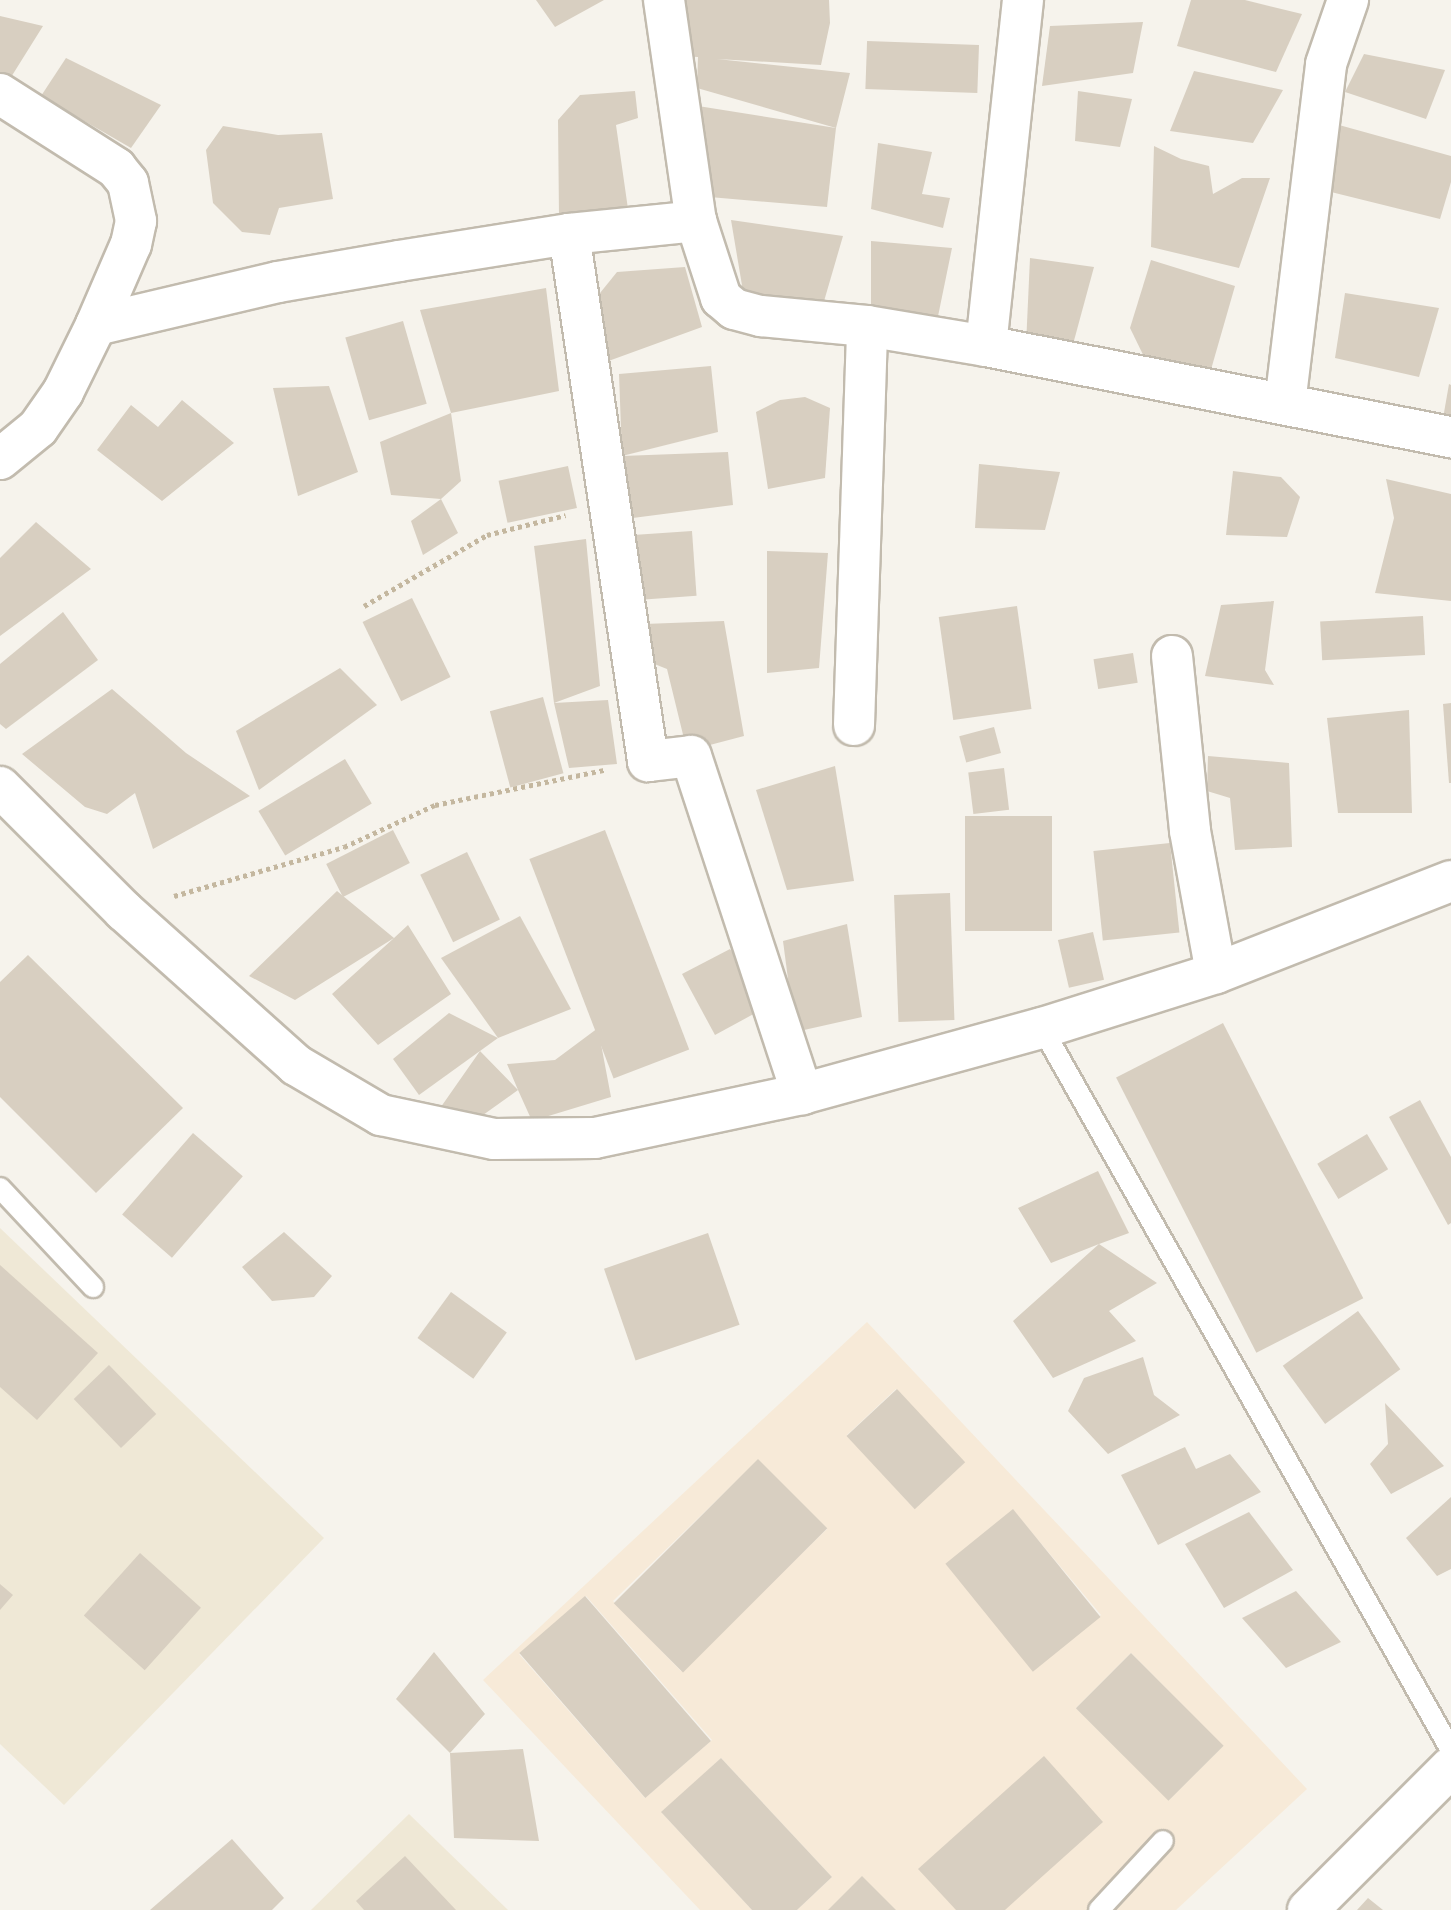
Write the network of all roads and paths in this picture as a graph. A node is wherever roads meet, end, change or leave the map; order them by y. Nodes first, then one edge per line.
1 (664, 0) edge
2 (1023, 0) edge
3 (1348, 0) edge
4 (0, 94) edge
5 (696, 221) junction
6 (569, 234) junction
7 (96, 325) junction
8 (867, 326) junction
9 (986, 346) junction
10 (1285, 404) junction
11 (1451, 437) edge
12 (0, 459) edge
13 (610, 507) junction
14 (364, 606) dead end
15 (1172, 656) dead end
16 (854, 725) dead end
17 (648, 761) junction
18 (0, 787) edge
19 (1451, 881) edge
20 (124, 911) junction
21 (1216, 973) junction
22 (1042, 1028) junction
23 (802, 1094) junction
24 (0, 1188) edge
25 (93, 1287) dead end
26 (1451, 1750) edge
27 (1451, 1767) edge
28 (1163, 1841) dead end
29 (1099, 1910) edge
30 (1308, 1910) edge

1 - 5 street
2 - 9 street
3 - 10 street
4 - 7 street
5 - 6 street
5 - 8 street
6 - 7 street
6 - 13 street
7 - 12 street
8 - 9 street
8 - 16 street
9 - 10 street
10 - 11 street
13 - 14 path
13 - 17 street
15 - 21 street
17 - 20 path
17 - 23 street
18 - 20 street
19 - 21 street
20 - 23 street
21 - 22 street
22 - 23 street
22 - 26 lane
24 - 25 lane
27 - 30 street
28 - 29 lane

